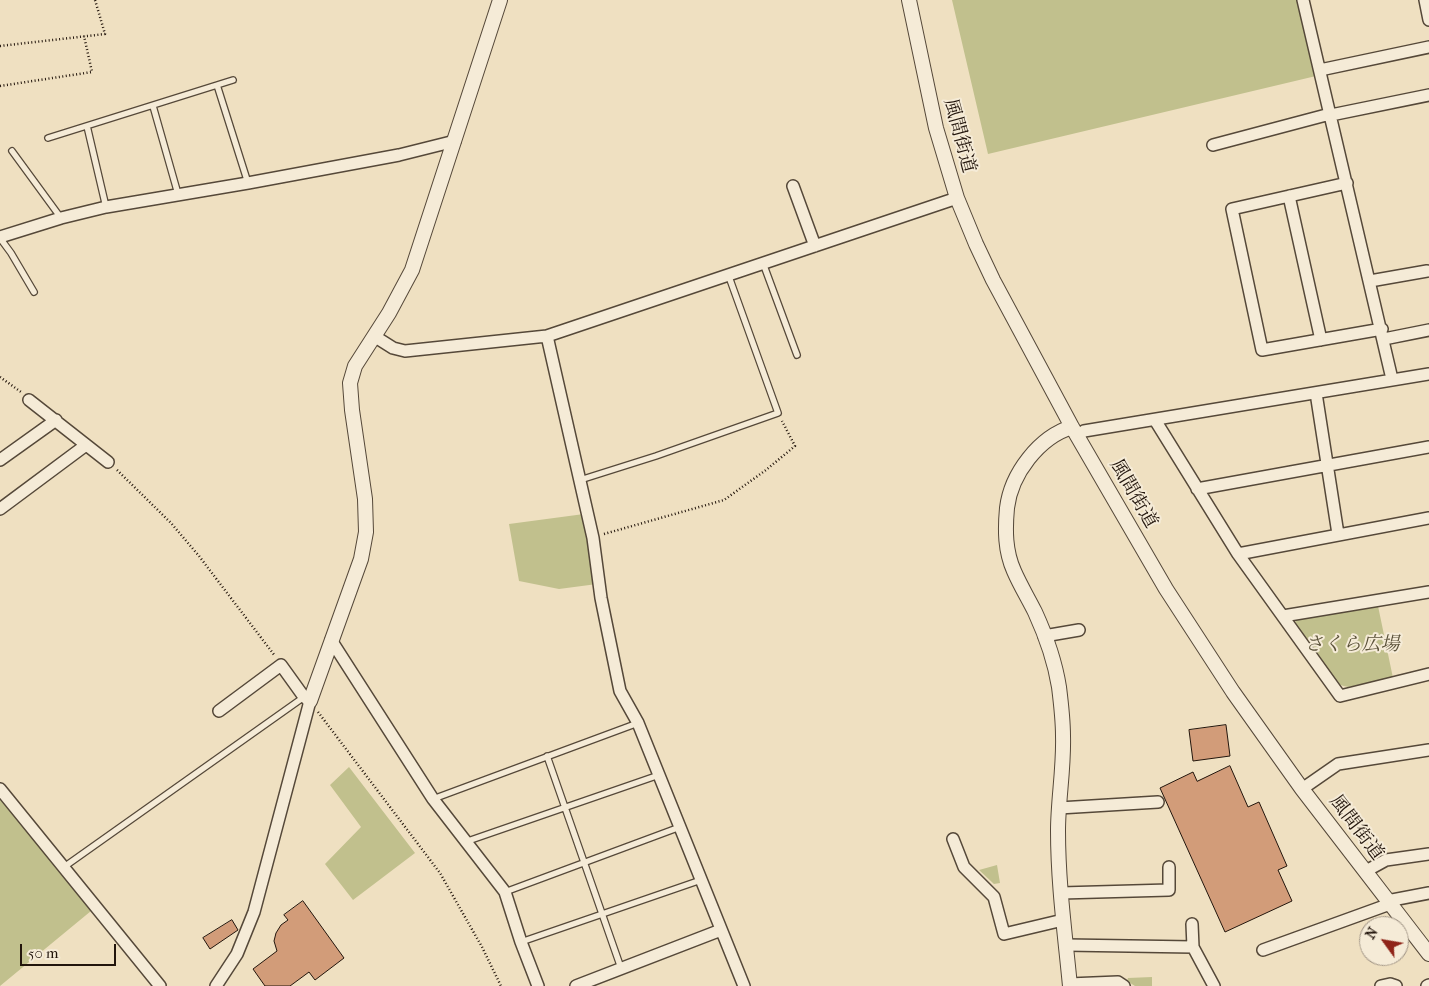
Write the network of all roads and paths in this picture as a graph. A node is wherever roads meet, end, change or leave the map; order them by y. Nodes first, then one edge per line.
1 (95, 0) edge
2 (500, 0) edge
3 (909, 0) edge
4 (1303, 0) edge
5 (1425, 0) edge
6 (1429, 20) edge
7 (84, 36) junction
8 (0, 46) edge
9 (1429, 47) edge
10 (1320, 70) junction
11 (233, 80) dead end
12 (217, 85) junction
13 (0, 86) edge
14 (1429, 95) edge
15 (153, 106) junction
16 (1330, 115) junction
17 (87, 126) junction
18 (48, 138) dead end
19 (455, 141) junction
20 (1213, 145) dead end
21 (12, 151) dead end
22 (248, 183) junction
23 (1347, 183) junction
24 (794, 186) dead end
25 (178, 194) junction
26 (1288, 196) junction
27 (957, 198) junction
28 (106, 207) junction
29 (61, 218) junction
30 (0, 238) edge
31 (815, 246) junction
32 (762, 262) junction
33 (1427, 271) dead end
34 (728, 274) junction
35 (1370, 281) junction
36 (34, 292) dead end
37 (1429, 330) edge
38 (1383, 334) junction
39 (374, 336) junction
40 (548, 336) junction
41 (1321, 340) junction
42 (796, 355) dead end
43 (1429, 374) edge
44 (0, 377) edge
45 (1392, 379) junction
46 (1316, 393) junction
47 (30, 400) joint
48 (778, 413) junction
49 (56, 420) junction
50 (1155, 420) junction
51 (1075, 431) junction
52 (86, 445) junction
53 (1429, 447) edge
54 (0, 460) edge
55 (108, 462) joint
56 (1328, 466) junction
57 (580, 480) junction
58 (1198, 489) junction
59 (0, 509) edge
60 (1429, 518) edge
61 (1338, 534) junction
62 (593, 538) junction
63 (1238, 554) junction
64 (1429, 592) edge
65 (1283, 616) junction
66 (1079, 630) dead end
67 (1044, 636) junction
68 (331, 640) junction
69 (282, 666) junction
70 (1429, 674) edge
71 (307, 699) junction
72 (219, 711) dead end
73 (638, 722) junction
74 (1429, 750) edge
75 (547, 756) junction
76 (659, 775) junction
77 (1302, 789) junction
78 (0, 790) edge
79 (433, 799) junction
80 (1158, 802) dead end
81 (565, 807) junction
82 (1059, 808) junction
83 (680, 827) junction
84 (953, 839) dead end
85 (465, 842) junction
86 (1429, 854) edge
87 (584, 863) junction
88 (64, 867) junction
89 (1169, 867) dead end
90 (1366, 872) junction
91 (701, 880) junction
92 (505, 892) junction
93 (1061, 893) junction
94 (1429, 894) edge
95 (1389, 903) junction
96 (602, 914) junction
97 (1063, 920) junction
98 (1192, 924) dead end
99 (721, 930) junction
100 (521, 942) junction
101 (1066, 945) junction
102 (1193, 947) junction
103 (1427, 947) edge
104 (1263, 950) dead end
105 (621, 968) junction
106 (1069, 985) edge
107 (160, 986) edge
108 (216, 986) edge
109 (501, 986) edge
110 (538, 986) edge
111 (576, 986) edge
112 (744, 986) edge
113 (1124, 986) edge
114 (1214, 986) edge
115 (1381, 986) edge
116 (1396, 986) edge

1 - 7 path
2 - 19 street
3 - 27 street, 風間街道
4 - 10 street
5 - 6 street
7 - 8 path
7 - 13 path
9 - 10 street
10 - 16 street
11 - 12 lane
12 - 15 lane
12 - 22 lane
14 - 16 street
15 - 17 lane
15 - 25 lane
16 - 20 street
16 - 23 street
17 - 18 lane
17 - 28 lane
19 - 22 street
19 - 39 street
21 - 29 lane
22 - 25 street
23 - 26 street
23 - 35 street
24 - 31 street
25 - 28 street
26 - 41 street
26 - 41 street
27 - 31 street
27 - 51 street, 風間街道
28 - 29 street
29 - 30 street
30 - 36 lane
31 - 32 street
32 - 34 street
32 - 42 lane
33 - 35 street
34 - 40 street
34 - 48 lane
35 - 38 street
37 - 38 street
38 - 41 street
38 - 45 street
39 - 40 street
39 - 68 street
40 - 57 street
43 - 45 street
44 - 47 path
45 - 46 street
46 - 50 street
46 - 56 street
47 - 49 street
48 - 57 lane
48 - 62 path
49 - 52 street
49 - 54 street
50 - 51 street
50 - 58 street
51 - 67 street
51 - 77 street, 風間街道
52 - 55 street
52 - 59 street
53 - 56 street
55 - 69 path
56 - 58 street
56 - 61 street
57 - 62 street
58 - 63 street
60 - 61 street
61 - 63 street
62 - 73 street
63 - 65 street
64 - 65 street
65 - 70 street
66 - 67 street
67 - 82 street
68 - 71 street
68 - 79 street
69 - 71 street
69 - 72 street
71 - 88 lane
71 - 108 street
71 - 109 path
73 - 75 lane
73 - 76 street
74 - 77 street
75 - 79 lane
75 - 81 lane
76 - 81 lane
76 - 83 street
77 - 90 street, 風間街道
78 - 88 street
79 - 85 street
80 - 82 street
81 - 85 lane
81 - 87 lane
82 - 93 street
83 - 87 lane
83 - 91 street
84 - 97 street
85 - 92 street
86 - 90 street
87 - 92 lane
87 - 96 lane
88 - 107 street
89 - 93 street
90 - 95 street, 風間街道
91 - 96 lane
91 - 99 street
92 - 100 street
93 - 97 street
94 - 95 street
95 - 103 street, 風間街道
95 - 104 street
96 - 100 lane
96 - 105 lane
97 - 101 street
98 - 102 street
99 - 105 street
99 - 112 street
100 - 110 street
101 - 102 street
101 - 106 street
102 - 114 street
105 - 111 street
106 - 113 street
115 - 116 street

